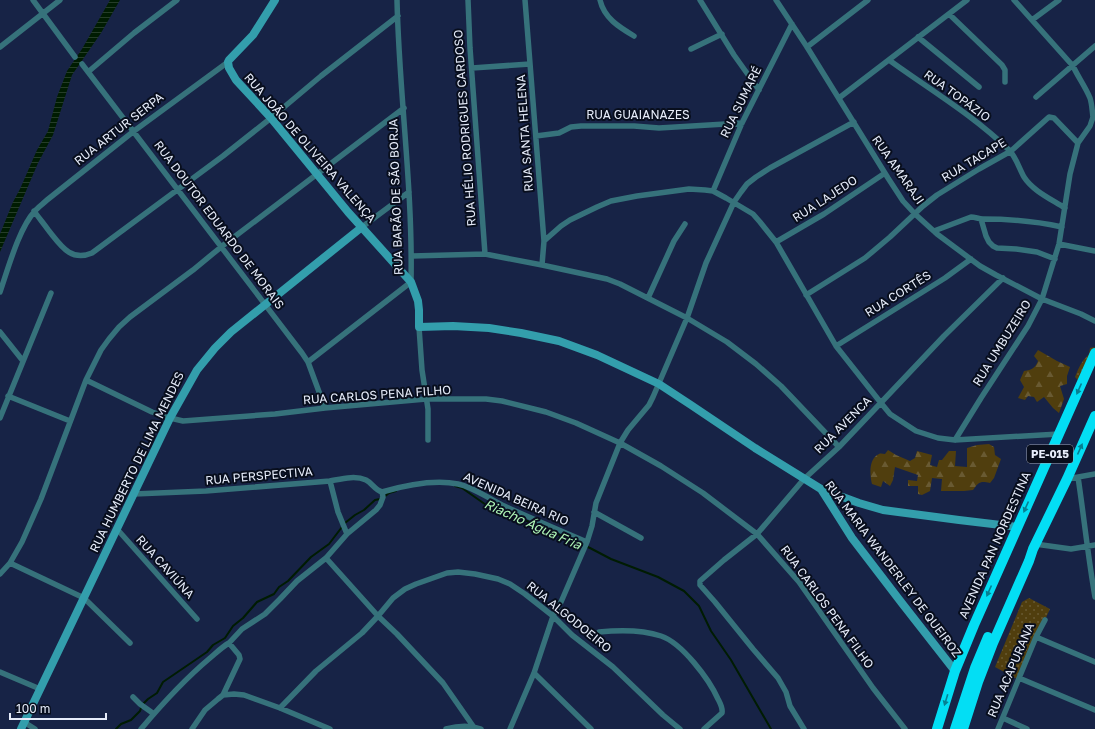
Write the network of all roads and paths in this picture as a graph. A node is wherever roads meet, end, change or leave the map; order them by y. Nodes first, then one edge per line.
1 (33, 0) edge
2 (60, 0) edge
3 (177, 0) edge
4 (275, 0) edge
5 (397, 0) edge
6 (468, 0) edge
7 (525, 0) edge
8 (600, 0) edge
9 (700, 0) edge
10 (776, 0) edge
11 (868, 0) edge
12 (967, 0) edge
13 (1014, 0) edge
14 (1060, 0) edge
15 (42, 13) junction
16 (948, 14) junction
17 (398, 16) junction
18 (1032, 20) junction
19 (792, 24) junction
20 (722, 34) junction
21 (634, 36) dead end
22 (918, 37) junction
23 (1095, 46) edge
24 (0, 47) edge
25 (807, 47) junction
26 (691, 48) dead end
27 (75, 57) dead end
28 (889, 60) junction
29 (228, 62) junction
30 (82, 64) dead end
31 (530, 64) junction
32 (1073, 66) junction
33 (472, 68) junction
34 (88, 72) junction
35 (1005, 82) dead end
36 (979, 87) dead end
37 (759, 90) junction
38 (1036, 97) dead end
39 (839, 98) junction
40 (404, 108) junction
41 (1094, 116) edge
42 (271, 118) junction
43 (854, 122) junction
44 (742, 123) junction
45 (134, 131) junction
46 (536, 136) junction
47 (1078, 143) junction
48 (1011, 151) junction
49 (317, 173) junction
50 (885, 173) junction
51 (178, 190) junction
52 (713, 191) junction
53 (409, 192) junction
54 (734, 202) junction
55 (1065, 208) junction
56 (34, 211) junction
57 (915, 214) junction
58 (981, 219) junction
59 (685, 224) dead end
60 (362, 227) junction
61 (1062, 227) junction
62 (934, 231) junction
63 (544, 241) junction
64 (776, 242) junction
65 (1059, 244) junction
66 (221, 247) junction
67 (1095, 251) edge
68 (485, 254) junction
69 (412, 256) junction
70 (971, 259) junction
71 (1055, 259) junction
72 (542, 265) junction
73 (1003, 278) junction
74 (411, 282) junction
75 (0, 292) edge
76 (51, 293) dead end
77 (806, 295) junction
78 (648, 298) junction
79 (1042, 299) junction
80 (265, 304) junction
81 (687, 318) junction
82 (1095, 321) edge
83 (419, 327) junction
84 (0, 332) edge
85 (836, 346) junction
86 (1095, 353) edge
87 (23, 361) junction
88 (308, 362) junction
89 (86, 380) junction
90 (659, 384) junction
91 (8, 396) junction
92 (426, 400) junction
93 (881, 403) junction
94 (324, 408) junction
95 (1095, 416) edge
96 (0, 418) edge
97 (170, 418) junction
98 (70, 421) junction
99 (1059, 434) junction
100 (428, 440) dead end
101 (955, 440) junction
102 (620, 442) junction
103 (839, 447) junction
104 (1095, 474) edge
105 (1078, 477) junction
106 (804, 479) junction
107 (1067, 479) junction
108 (330, 481) junction
109 (821, 489) junction
110 (134, 494) junction
111 (382, 494) junction
112 (594, 512) junction
113 (1018, 526) junction
114 (117, 529) junction
115 (346, 532) junction
116 (757, 534) junction
117 (641, 538) dead end
118 (586, 542) junction
119 (1095, 545) edge
120 (1034, 547) junction
121 (1087, 547) junction
122 (326, 558) junction
123 (10, 563) junction
124 (0, 574) edge
125 (1095, 597) edge
126 (84, 598) junction
127 (378, 616) junction
128 (553, 616) junction
129 (197, 619) dead end
130 (1045, 620) dead end
131 (599, 632) dead end
132 (1036, 637) junction
133 (229, 642) junction
134 (130, 643) dead end
135 (1095, 662) edge
136 (955, 671) junction
137 (0, 672) edge
138 (534, 673) junction
139 (1020, 678) junction
140 (40, 689) junction
141 (223, 695) junction
142 (133, 697) dead end
143 (280, 708) junction
144 (1095, 710) edge
145 (154, 714) junction
146 (1003, 718) junction
147 (23, 726) edge
148 (473, 726) junction
149 (35, 729) edge
150 (141, 729) edge
151 (192, 729) edge
152 (330, 729) edge
153 (446, 729) edge
154 (481, 729) edge
155 (510, 729) edge
156 (591, 729) edge
157 (680, 729) edge
158 (704, 729) edge
159 (804, 729) edge
160 (905, 729) edge
161 (937, 729) edge
162 (955, 729) edge
163 (963, 729) edge
164 (998, 729) edge
165 (1027, 729) edge

1 - 15 street
2 - 15 street
3 - 34 street
4 - 29 street, RUA ARTUR SERPA
5 - 17 street, RUA BARÃO DE SÃO BORJA
6 - 33 street, RUA HÉLIO RODRIGUES CARDOSO
7 - 31 street, RUA SANTA HELENA
8 - 21 street
9 - 20 street
10 - 19 street, RUA AMARAJI
11 - 25 street
12 - 16 street
13 - 18 street
14 - 18 street
15 - 24 street
15 - 27 street
16 - 22 street
16 - 35 street
17 - 40 street, RUA BARÃO DE SÃO BORJA
17 - 42 street
18 - 32 street
19 - 25 street, RUA AMARAJI
19 - 37 street, RUA SUMARÉ
20 - 26 street
20 - 37 street
22 - 28 street
22 - 36 street
23 - 32 street
25 - 39 street, RUA AMARAJI
28 - 39 street
28 - 48 street, RUA TOPÁZIO
29 - 42 street, RUA JOÃO DE OLIVEIRA VALENÇA
29 - 45 street, RUA ARTUR SERPA
30 - 34 street, RUA DOUTOR EDUARDO DE MORAIS
31 - 33 street
31 - 46 street, RUA SANTA HELENA
32 - 38 street
32 - 41 street
33 - 68 street, RUA HÉLIO RODRIGUES CARDOSO
34 - 45 street, RUA DOUTOR EDUARDO DE MORAIS
37 - 44 street, RUA SUMARÉ
39 - 43 street, RUA AMARAJI
40 - 49 street
40 - 53 street, RUA BARÃO DE SÃO BORJA
41 - 47 street, RUA UMBUZEIRO
42 - 49 street, RUA JOÃO DE OLIVEIRA VALENÇA
42 - 51 street
43 - 50 street, RUA AMARAJI
43 - 54 street
44 - 46 street, RUA GUAIANAZES
44 - 52 street, RUA SUMARÉ
45 - 51 street, RUA DOUTOR EDUARDO DE MORAIS
45 - 56 street, RUA ARTUR SERPA
46 - 63 street, RUA SANTA HELENA
47 - 48 street, RUA TACAPE
47 - 55 street, RUA UMBUZEIRO
48 - 55 street
48 - 57 street, RUA TACAPE
49 - 60 street, RUA JOÃO DE OLIVEIRA VALENÇA
49 - 66 street
50 - 57 street, RUA AMARAJI
50 - 64 street, RUA LAJEDO
51 - 56 street
51 - 66 street, RUA DOUTOR EDUARDO DE MORAIS
52 - 54 street
52 - 63 street
53 - 60 street, RUA HUMBERTO DE LIMA MENDES
53 - 69 street, RUA BARÃO DE SÃO BORJA
54 - 64 street
54 - 81 street
55 - 61 street, RUA UMBUZEIRO
56 - 75 street, RUA ARTUR SERPA
57 - 62 street, RUA AMARAJI
57 - 77 street, RUA TACAPE
58 - 61 street
58 - 62 street
58 - 71 street
59 - 78 street
60 - 74 street, RUA JOÃO DE OLIVEIRA VALENÇA
60 - 80 street, RUA HUMBERTO DE LIMA MENDES
61 - 65 street, RUA UMBUZEIRO
62 - 70 street, RUA AMARAJI
63 - 72 street, RUA SANTA HELENA
64 - 77 street
65 - 67 street
65 - 71 street, RUA UMBUZEIRO
66 - 80 street, RUA DOUTOR EDUARDO DE MORAIS
66 - 89 street
68 - 69 street
68 - 72 street
69 - 74 street, RUA BARÃO DE SÃO BORJA
70 - 73 street, RUA AMARAJI
70 - 85 street, RUA CORTÊS
71 - 79 street, RUA UMBUZEIRO
72 - 78 street
73 - 79 street, RUA AMARAJI
73 - 93 street, RUA AVENCA
74 - 83 street, RUA BARÃO DE SÃO BORJA
74 - 88 street
76 - 87 street
77 - 85 street
78 - 81 street
79 - 82 street, RUA AMARAJI
79 - 101 street, RUA UMBUZEIRO
80 - 88 street, RUA DOUTOR EDUARDO DE MORAIS
80 - 97 street, RUA HUMBERTO DE LIMA MENDES
81 - 90 street
81 - 103 street
83 - 90 street, RUA MARIA WANDERLEY DE QUEIROZ
83 - 92 street, RUA BARÃO DE SÃO BORJA
84 - 87 street
85 - 93 street
86 -> 99 highway, AVENIDA PAN NORDESTINA / PE-015
87 - 91 street
88 - 94 street, RUA DOUTOR EDUARDO DE MORAIS
89 - 97 street, RUA CARLOS PENA FILHO
89 - 98 street
90 - 102 street
90 - 106 street, RUA MARIA WANDERLEY DE QUEIROZ
91 - 96 street
91 - 98 street
92 - 94 street, RUA CARLOS PENA FILHO
92 - 100 street, RUA BARÃO DE SÃO BORJA
92 - 102 street, RUA CARLOS PENA FILHO
93 - 101 street
93 - 103 street, RUA AVENCA
94 - 97 street, RUA CARLOS PENA FILHO
107 -> 95 highway, PE-015
97 - 110 street, RUA HUMBERTO DE LIMA MENDES
98 - 123 street
99 - 101 street
99 -> 113 highway, AVENIDA PAN NORDESTINA / PE-015
102 - 112 street
102 - 116 street, RUA CARLOS PENA FILHO
103 - 106 street, RUA AVENCA
104 - 105 street
105 - 107 street
105 - 121 street
106 - 109 street, RUA MARIA WANDERLEY DE QUEIROZ
106 - 116 street, RUA AVENCA
107 - 120 highway, PE-015
108 - 110 street, RUA PERSPECTIVA
108 - 111 street, RUA PERSPECTIVA
108 - 115 street
109 - 113 street
109 - 136 street, RUA MARIA WANDERLEY DE QUEIROZ
110 - 114 street, RUA HUMBERTO DE LIMA MENDES
111 - 115 street
111 - 118 street, AVENIDA BEIRA RIO
112 - 117 street
112 - 118 street
113 -> 136 highway, AVENIDA PAN NORDESTINA / PE-015
114 - 126 street, RUA HUMBERTO DE LIMA MENDES
114 - 129 street, RUA CAVIÚNA
115 - 122 street
116 - 159 street, RUA AVENCA
116 - 160 street, RUA CARLOS PENA FILHO
118 - 128 street
119 - 121 street
120 - 121 street
120 - 162 highway, PE-015
120 - 163 highway, PE-015
121 - 125 street
122 - 127 street
122 - 133 street
123 - 124 street
123 - 126 street
126 - 134 street
126 - 140 street, RUA HUMBERTO DE LIMA MENDES
127 - 128 street, RUA ALGODOEIRO
127 - 143 street, RUA ALGODOEIRO
127 - 148 street
128 - 138 street
128 - 157 street, RUA ALGODOEIRO
130 - 132 street, RUA ACAPURANA
131 - 158 street
132 - 135 street
132 - 139 street, RUA ACAPURANA
133 - 141 street
133 - 145 street
136 -> 161 highway, AVENIDA PAN NORDESTINA / PE-015
137 - 140 street
138 - 155 street
138 - 156 street
139 - 144 street
139 - 146 street, RUA ACAPURANA
140 - 147 street, RUA HUMBERTO DE LIMA MENDES
141 - 143 street
141 - 151 street
142 - 145 street
143 - 152 street
145 - 150 street
146 - 164 street, RUA ACAPURANA
146 - 165 street
147 - 149 street
148 - 153 street
148 - 154 street

